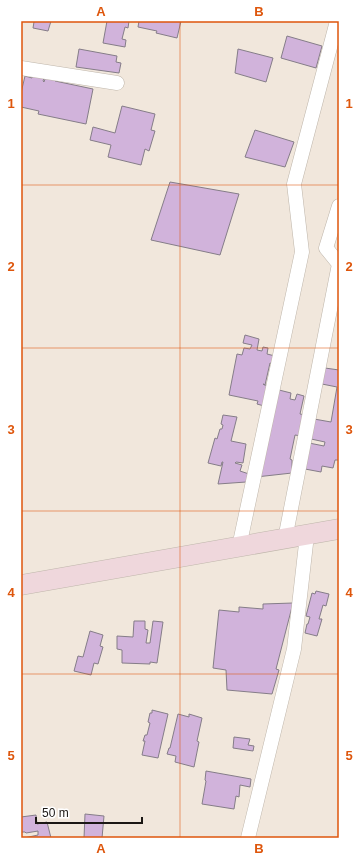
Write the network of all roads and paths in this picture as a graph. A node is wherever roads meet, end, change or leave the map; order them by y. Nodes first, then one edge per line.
1 (338, 21) edge
2 (21, 68) edge
3 (117, 83) dead end
4 (339, 206) edge
5 (339, 264) edge
6 (339, 529) edge
7 (307, 535) junction
8 (285, 539) junction
9 (239, 547) junction
10 (21, 585) edge
11 (248, 838) edge

1 - 9 street
2 - 3 street
4 - 5 street
5 - 8 street
6 - 7 main road
7 - 8 main road
7 - 11 street
8 - 9 main road
9 - 10 main road

